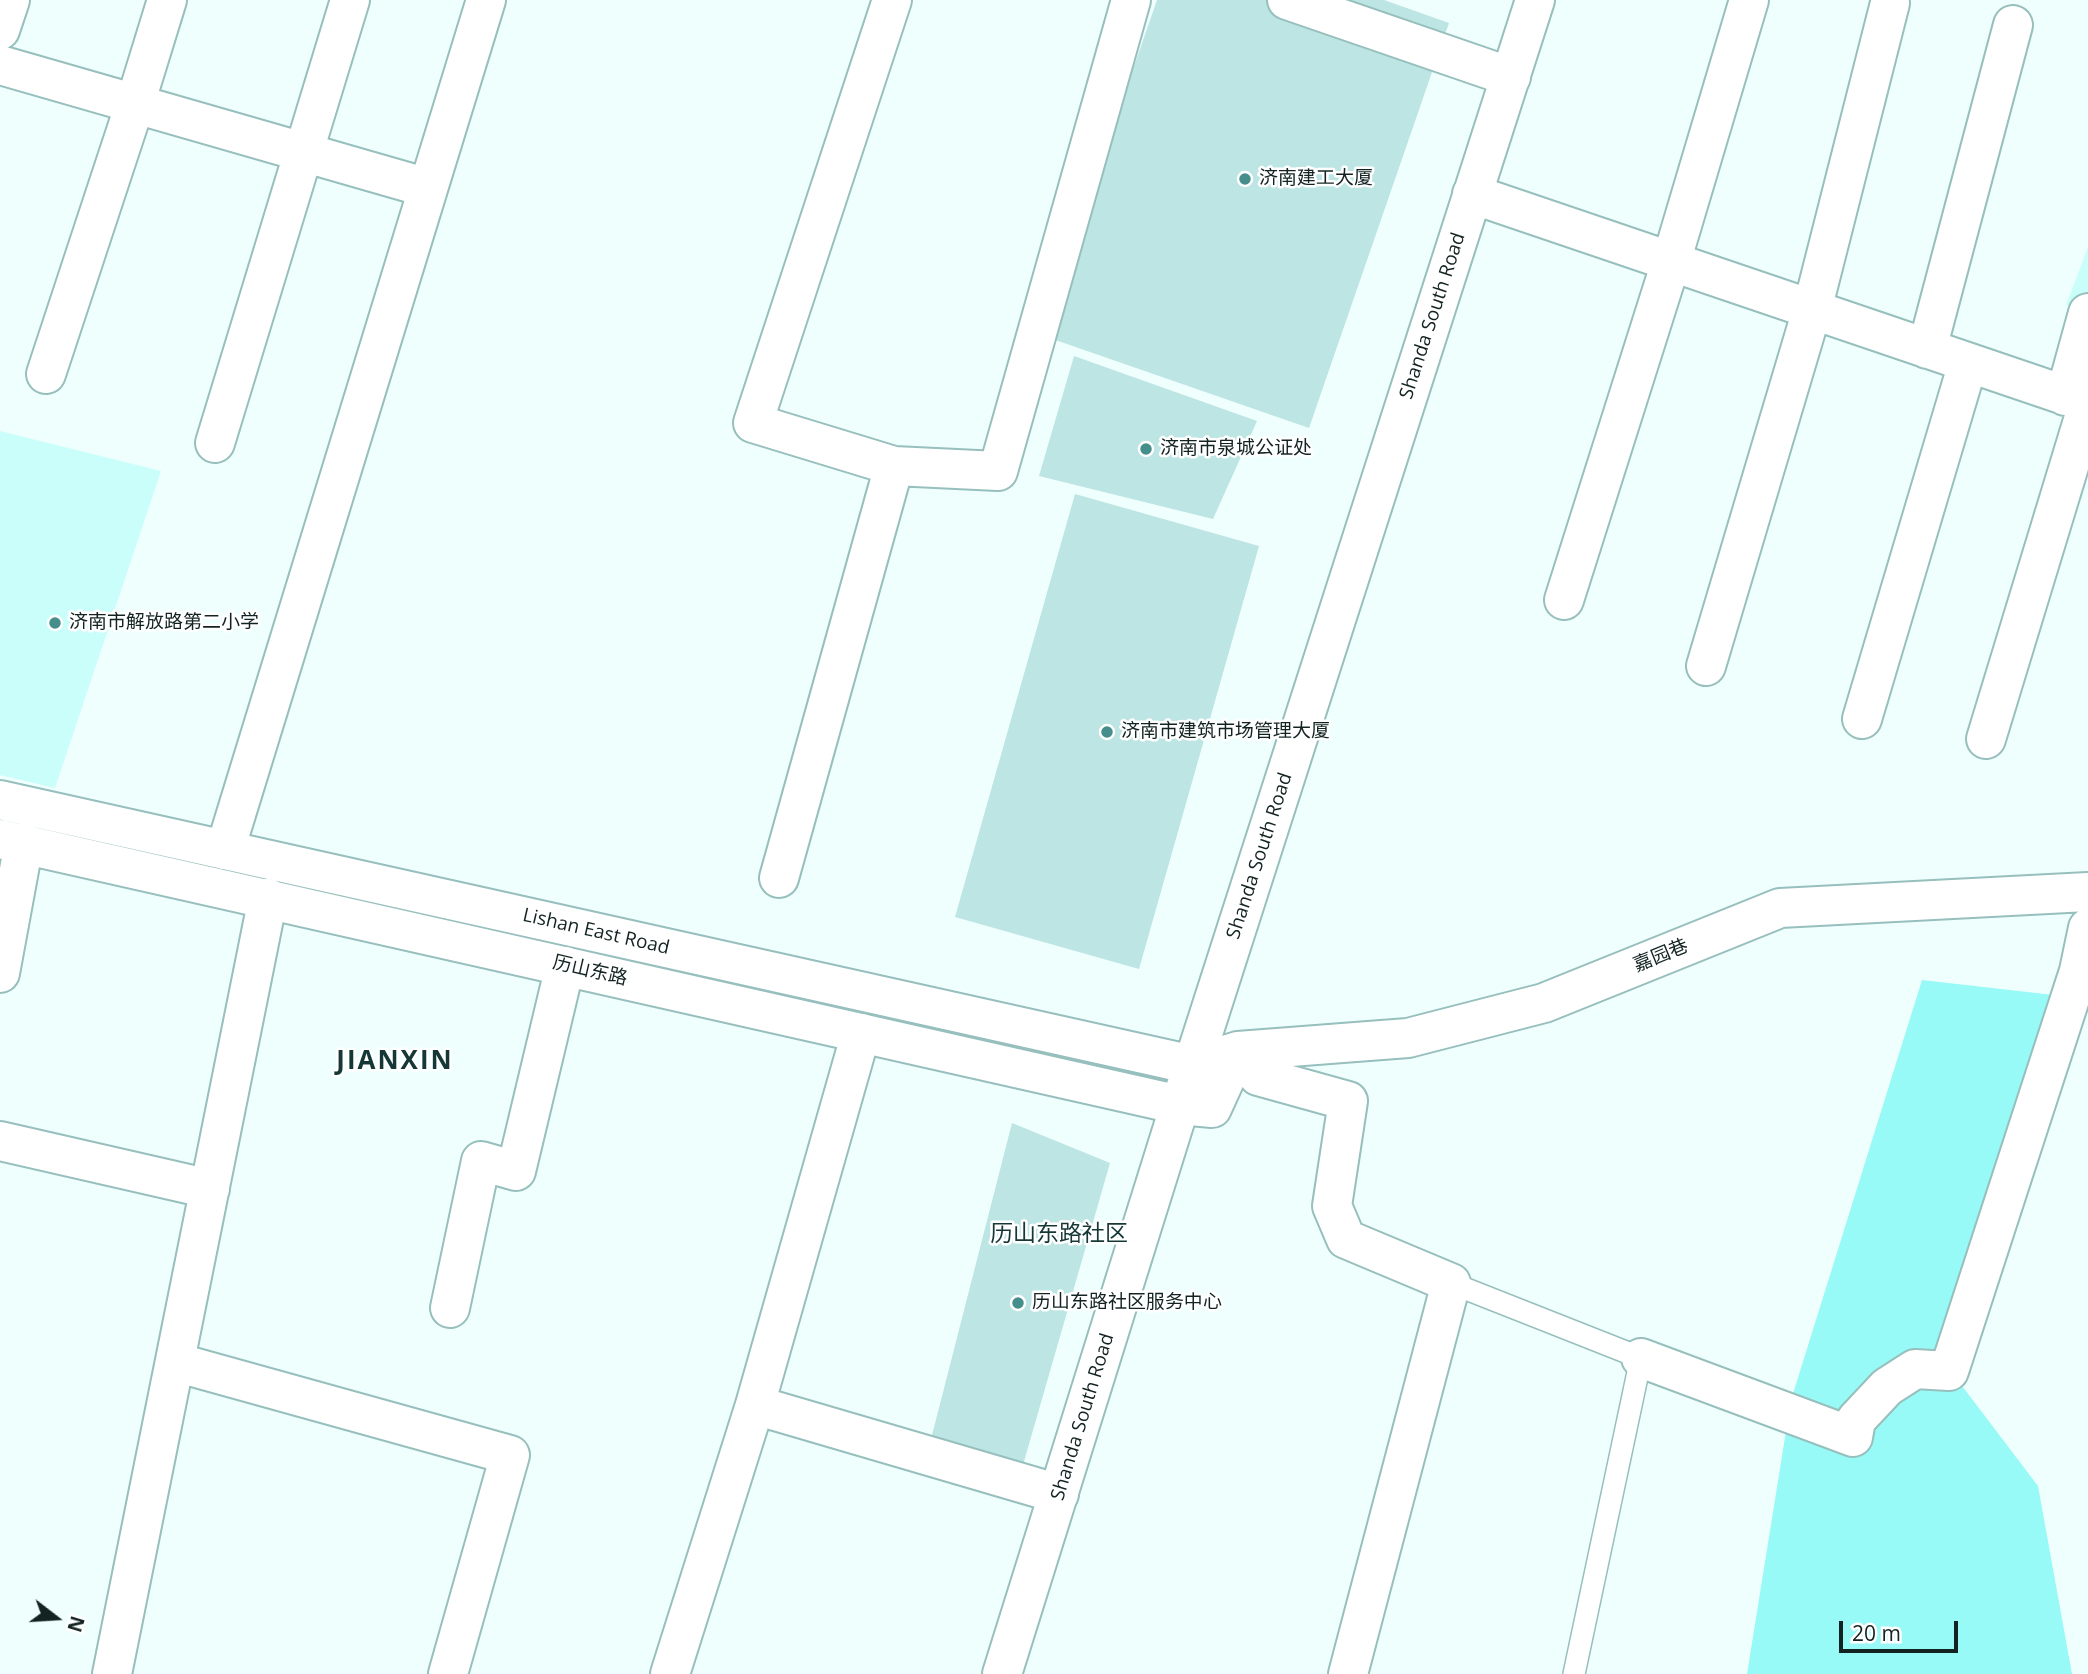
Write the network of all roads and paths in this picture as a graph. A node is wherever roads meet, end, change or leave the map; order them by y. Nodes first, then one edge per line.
1 (10, 0) edge
2 (167, 0) edge
3 (350, 0) edge
4 (486, 0) edge
5 (892, 0) edge
6 (1131, 0) edge
7 (1287, 0) edge
8 (1535, 0) edge
9 (1749, 0) edge
10 (1890, 3) dead end
11 (2013, 25) dead end
12 (0, 30) edge
13 (0, 65) edge
14 (1510, 77) junction
15 (135, 104) junction
16 (304, 152) junction
17 (428, 188) junction
18 (1472, 194) junction
19 (1671, 261) junction
20 (1812, 310) junction
21 (2088, 313) edge
22 (1927, 349) junction
23 (1968, 363) junction
24 (46, 374) dead end
25 (2080, 401) edge
26 (215, 443) dead end
27 (894, 466) junction
28 (1564, 600) dead end
29 (1706, 666) dead end
30 (1862, 719) dead end
31 (1986, 739) dead end
32 (0, 800) edge
33 (12, 841) edge
34 (225, 850) junction
35 (779, 878) dead end
36 (268, 898) junction
37 (2088, 904) edge
38 (565, 966) junction
39 (2083, 972) edge
40 (0, 974) edge
41 (861, 1033) junction
42 (1237, 1051) junction
43 (1192, 1065) junction
44 (1180, 1105) junction
45 (0, 1141) edge
46 (211, 1189) junction
47 (1451, 1283) junction
48 (450, 1308) dead end
49 (1641, 1358) junction
50 (176, 1362) junction
51 (755, 1405) junction
52 (1059, 1494) junction
53 (112, 1674) edge
54 (448, 1674) edge
55 (670, 1674) edge
56 (1002, 1674) edge
57 (1348, 1674) edge
58 (1574, 1674) edge

1 - 12 street
2 - 15 street
3 - 16 street
4 - 17 street
5 - 27 street
6 - 27 street
7 - 14 street
8 - 14 street, Shanda South Road
9 - 19 street
10 - 20 street
11 - 22 street
13 - 15 street
14 - 18 street, Shanda South Road
15 - 16 street
15 - 24 street
16 - 17 street
16 - 26 street
17 - 34 street
18 - 19 street
18 - 43 street, Shanda South Road
19 - 20 street
19 - 28 street
20 - 22 street
20 - 29 street
21 - 25 street
22 - 23 street
23 - 25 street
23 - 30 street
25 - 31 street
27 - 35 street
32 - 34 street, Lishan East Road
33 - 36 street, 历山东路
33 - 40 street
34 - 43 street, Lishan East Road
36 - 38 street, 历山东路
36 - 46 street
37 - 39 street
37 - 42 street, 嘉园巷
38 - 41 street, 历山东路
38 - 48 street
39 - 49 street
41 - 44 street, 历山东路
41 - 51 street
42 - 43 street, 嘉园巷
42 - 44 street, 历山东路
42 - 47 street
43 - 44 street, Shanda South Road
44 - 52 street, Shanda South Road
45 - 46 street
46 - 50 street
47 - 49 lane
47 - 57 street
49 - 58 lane
50 - 53 street
50 - 54 street
51 - 52 street
51 - 55 street
52 - 56 street, Shanda South Road

